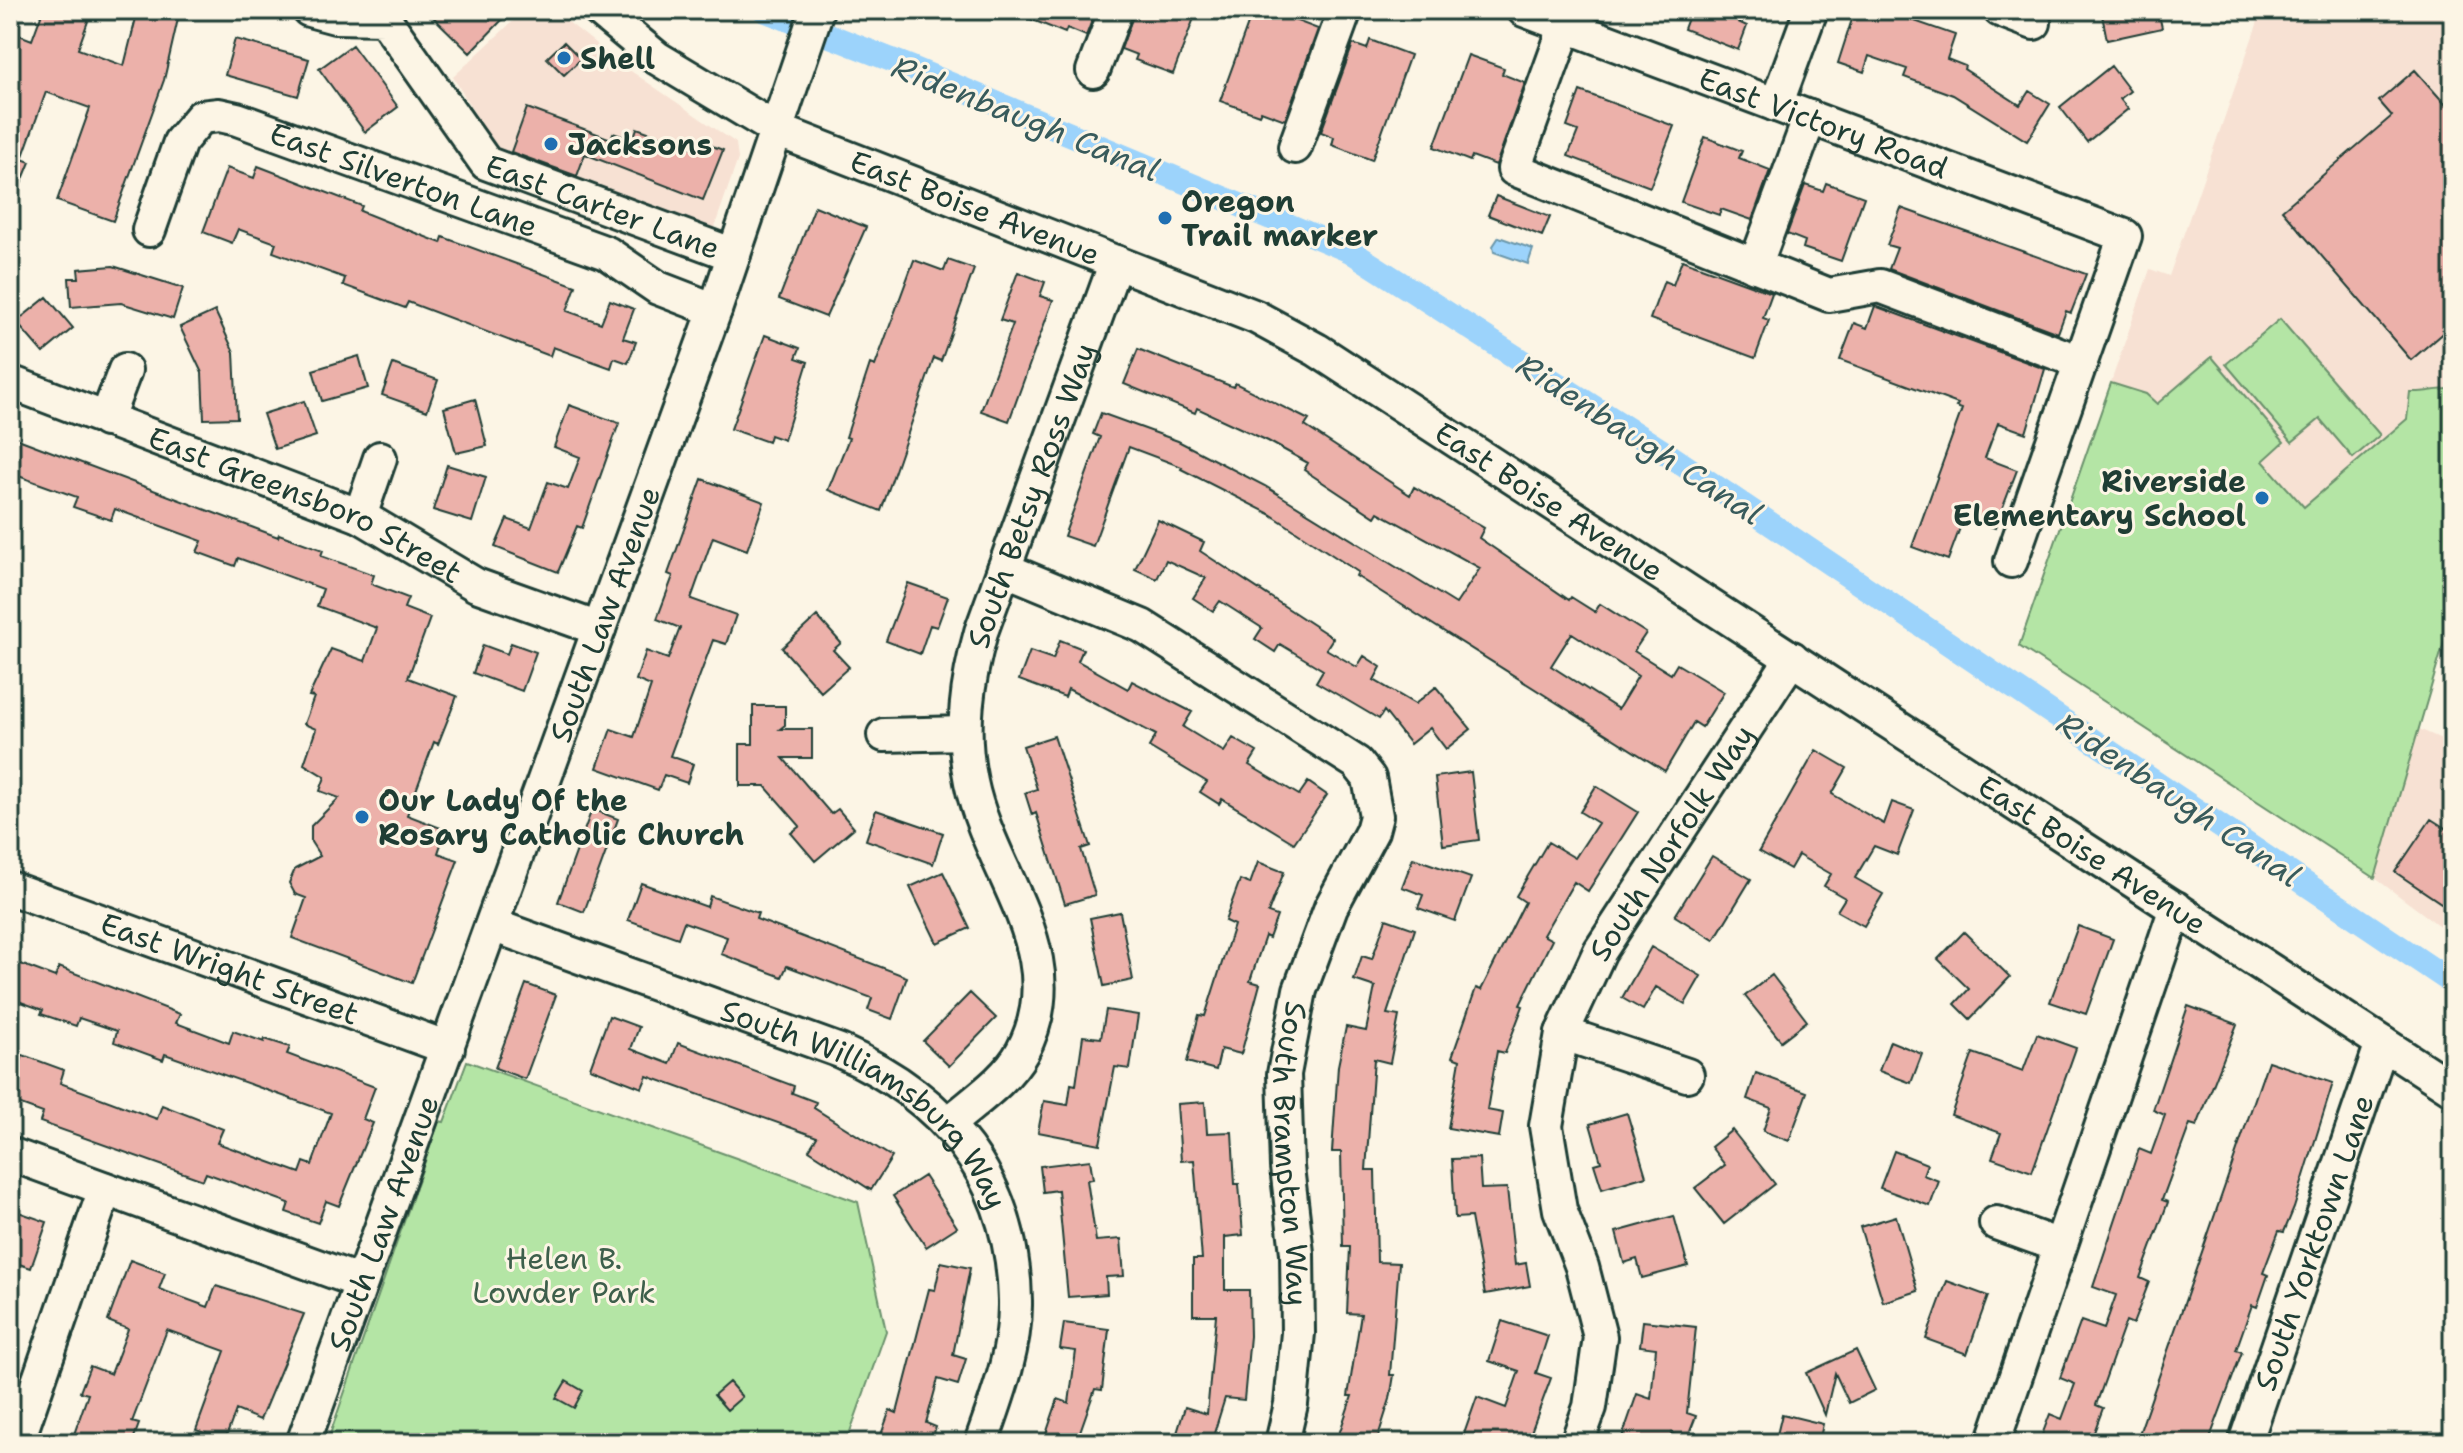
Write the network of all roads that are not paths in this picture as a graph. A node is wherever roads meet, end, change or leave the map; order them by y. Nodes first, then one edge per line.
1 (309, 10) edge
2 (599, 10) edge
3 (817, 10) edge
4 (1116, 10) edge
5 (1345, 10) edge
6 (1524, 10) edge
7 (1811, 10) edge
8 (2000, 10) edge
9 (2034, 23) dead end
10 (1566, 25) junction
11 (1093, 71) dead end
12 (1776, 105) junction
13 (1810, 117) junction
14 (777, 130) junction
15 (1295, 147) dead end
16 (149, 230) dead end
17 (734, 255) junction
18 (1116, 262) junction
19 (1755, 266) junction
20 (715, 310) junction
21 (2080, 362) junction
22 (125, 370) dead end
23 (10, 382) edge
24 (106, 420) junction
25 (380, 458) dead end
26 (360, 516) junction
27 (2011, 561) dead end
28 (1004, 569) junction
29 (599, 629) junction
30 (1792, 658) junction
31 (965, 733) junction
32 (884, 735) dead end
33 (10, 888) edge
34 (2176, 908) junction
35 (492, 925) junction
36 (1562, 1033) junction
37 (2382, 1043) junction
38 (448, 1048) junction
39 (1687, 1075) dead end
40 (2453, 1089) edge
41 (948, 1124) junction
42 (10, 1154) edge
43 (105, 1189) junction
44 (1996, 1223) dead end
45 (2060, 1246) junction
46 (361, 1282) junction
47 (17, 1443) edge
48 (303, 1443) edge
49 (981, 1443) edge
50 (1282, 1443) edge
51 (1577, 1443) edge
52 (1993, 1443) edge
53 (2245, 1443) edge

1 - 17 street, East Carter Lane
2 - 14 street, East Boise Avenue
3 - 14 street, South Law Avenue
4 - 11 street
5 - 15 street
6 - 10 street, East Victory Road
7 - 12 street
8 - 9 street
10 - 12 street, East Victory Road
10 - 19 street
12 - 13 street, East Victory Road
13 - 19 street
13 - 21 street, East Victory Road
14 - 17 street, South Law Avenue
14 - 18 street, East Boise Avenue
16 - 20 street, East Silverton Lane
17 - 20 street, South Law Avenue
18 - 28 street, South Betsy Ross Way
18 - 30 street, East Boise Avenue
19 - 21 street
20 - 29 street, South Law Avenue
21 - 27 street
22 - 24 street
23 - 24 street, East Greensboro Street
24 - 26 street, East Greensboro Street
25 - 26 street
26 - 29 street, East Greensboro Street
28 - 31 street, South Betsy Ross Way
28 - 50 street, South Brampton Way
29 - 35 street, South Law Avenue
30 - 34 street, East Boise Avenue
30 - 36 street, South Norfolk Way
31 - 32 street
31 - 41 street, South Betsy Ross Way
33 - 38 street, East Wright Street
34 - 37 street, East Boise Avenue
34 - 45 street
35 - 38 street, South Law Avenue
35 - 41 street, South Williamsburg Way
36 - 39 street
36 - 51 street, South Norfolk Way
37 - 40 street, East Boise Avenue
37 - 53 street, South Yorktown Lane
38 - 46 street, South Law Avenue
41 - 49 street, South Williamsburg Way
42 - 43 street
43 - 46 street
43 - 47 street
44 - 45 street
45 - 52 street
46 - 48 street, South Law Avenue

